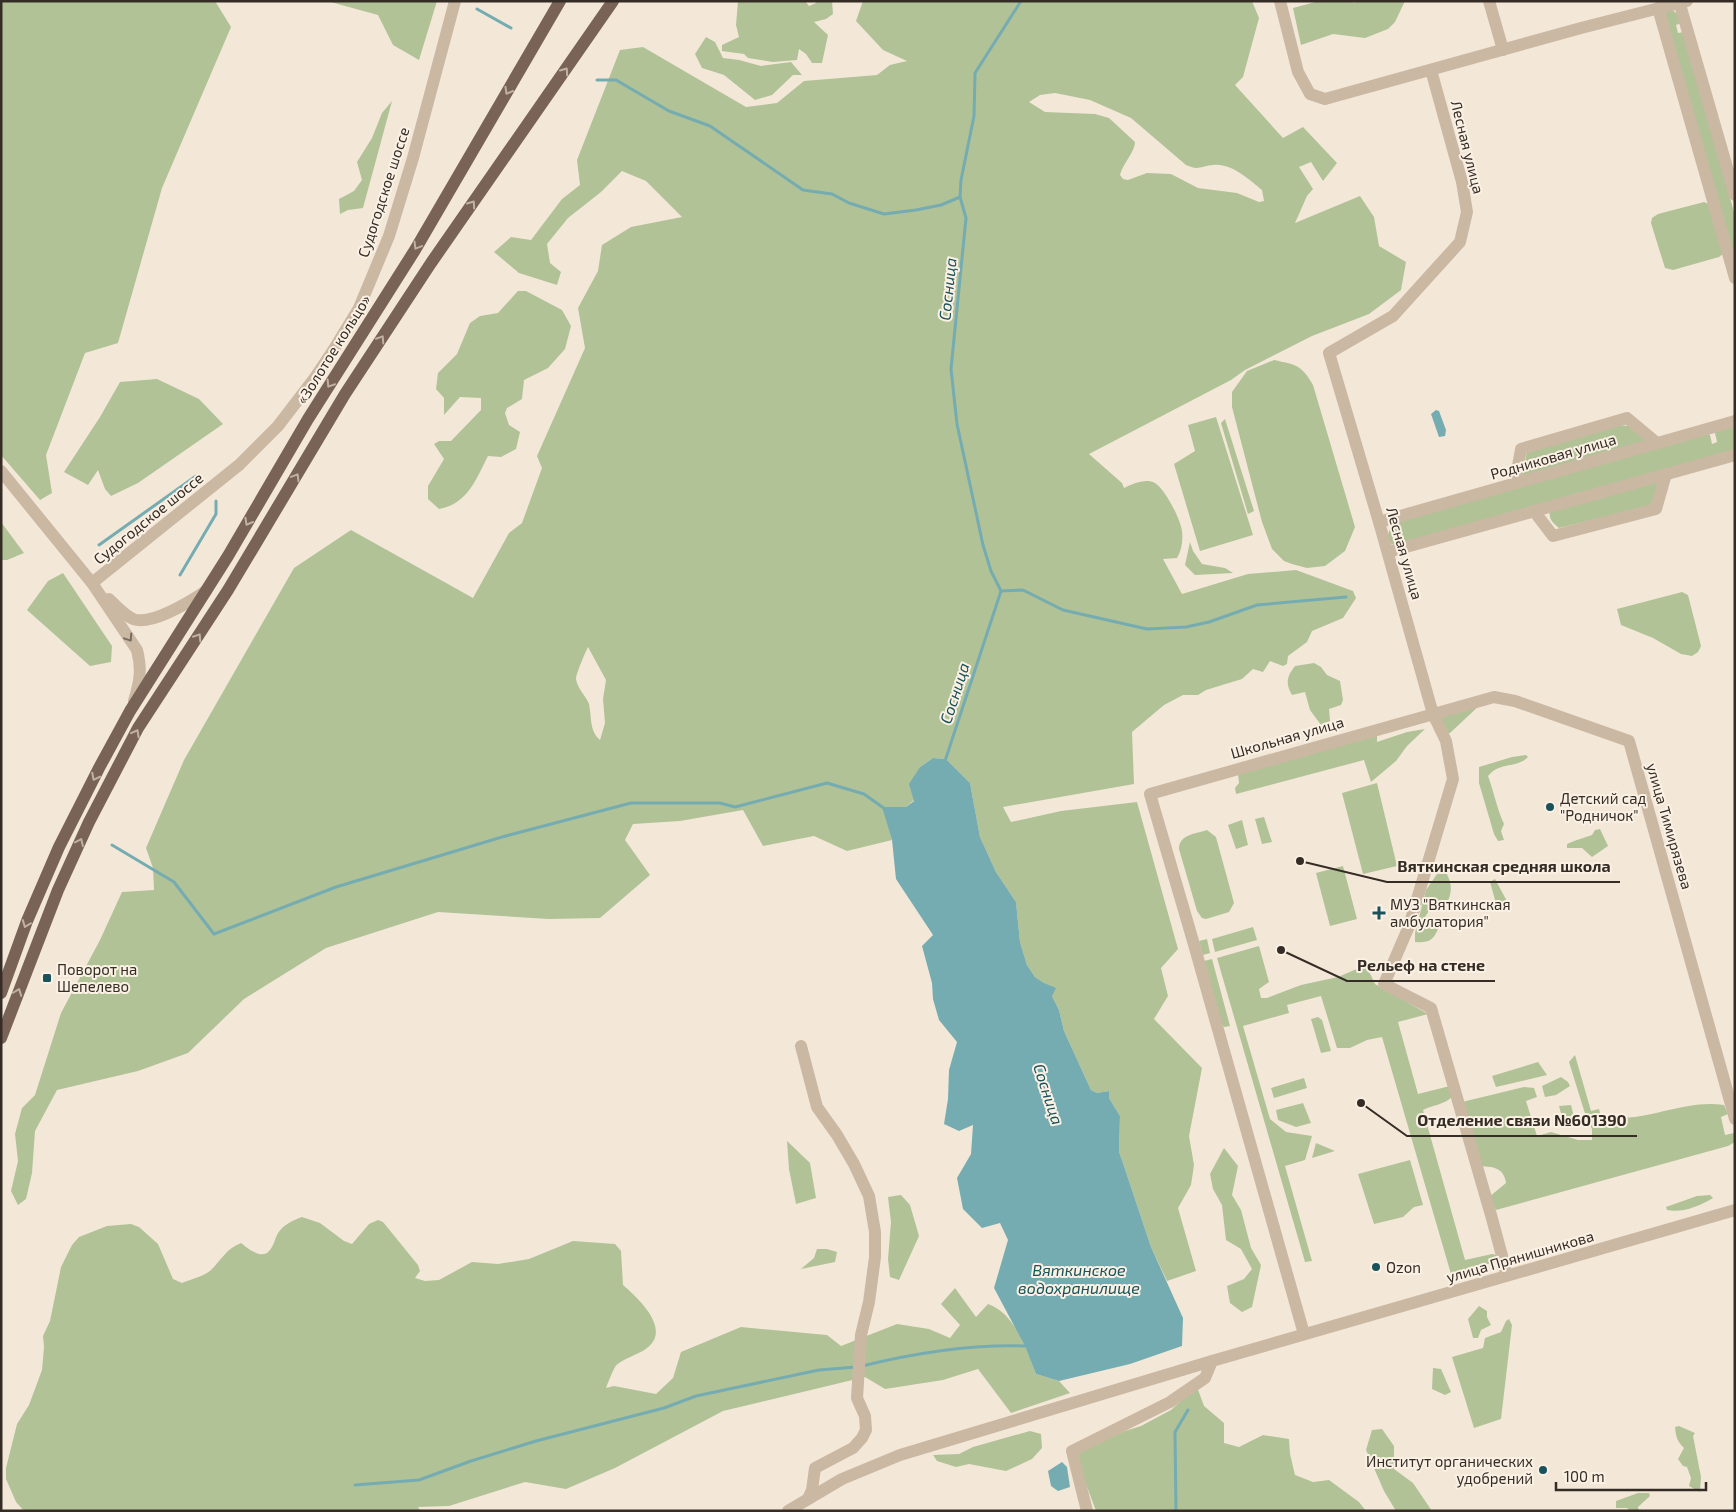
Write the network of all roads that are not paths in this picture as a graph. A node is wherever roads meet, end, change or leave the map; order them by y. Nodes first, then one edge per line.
1 (455, 1) edge
2 (560, 1) edge
3 (613, 1) edge
4 (1280, 1) edge
5 (1489, 1) edge
6 (1682, 2) edge
7 (1658, 8) junction
8 (1503, 50) junction
9 (1431, 70) junction
10 (1735, 195) edge
11 (1735, 278) edge
12 (1735, 420) edge
13 (1657, 443) junction
14 (1735, 455) edge
15 (1, 471) edge
16 (1666, 474) junction
17 (1515, 483) junction
18 (1534, 511) junction
19 (1379, 522) junction
20 (1388, 552) junction
21 (92, 583) junction
22 (206, 591) junction
23 (130, 711) junction
24 (1432, 714) junction
25 (1, 993) edge
26 (1, 1038) edge
27 (800, 1046) dead end
28 (1735, 1119) edge
29 (1735, 1210) edge
30 (1506, 1276) junction
31 (1304, 1334) junction
32 (1212, 1361) junction
33 (804, 1504) edge
34 (788, 1511) edge
35 (1087, 1511) edge

1 - 21 street, Судогодское шоссе
2 -> 22 main road, «Золотое кольцо»
26 -> 3 main road
4 - 9 street
5 - 8 street
6 - 7 street
6 - 10 street
7 - 8 street
7 - 11 street
8 - 9 street
9 - 19 street, Лесная улица
12 - 13 street, Родниковая улица
13 - 17 street, Родниковая улица
13 - 17 street
14 - 16 street
15 - 21 street
16 - 18 street
16 - 18 street
17 - 19 street, Родниковая улица
18 - 20 street
19 - 20 street, Лесная улица
20 - 24 street, Лесная улица
21 - 22 street
21 -> 23 street
22 - 23 main road, «Золотое кольцо»
23 -> 25 main road
24 - 28 street, улица Тимирязева
24 - 30 street, Лесная улица
24 - 31 street, Школьная улица
27 - 33 street
29 - 30 street, улица Прянишникова
30 - 31 street, улица Прянишникова
31 - 32 street, улица Прянишникова
32 - 33 street, улица Прянишникова
32 - 35 street
33 - 34 street, улица Прянишникова

